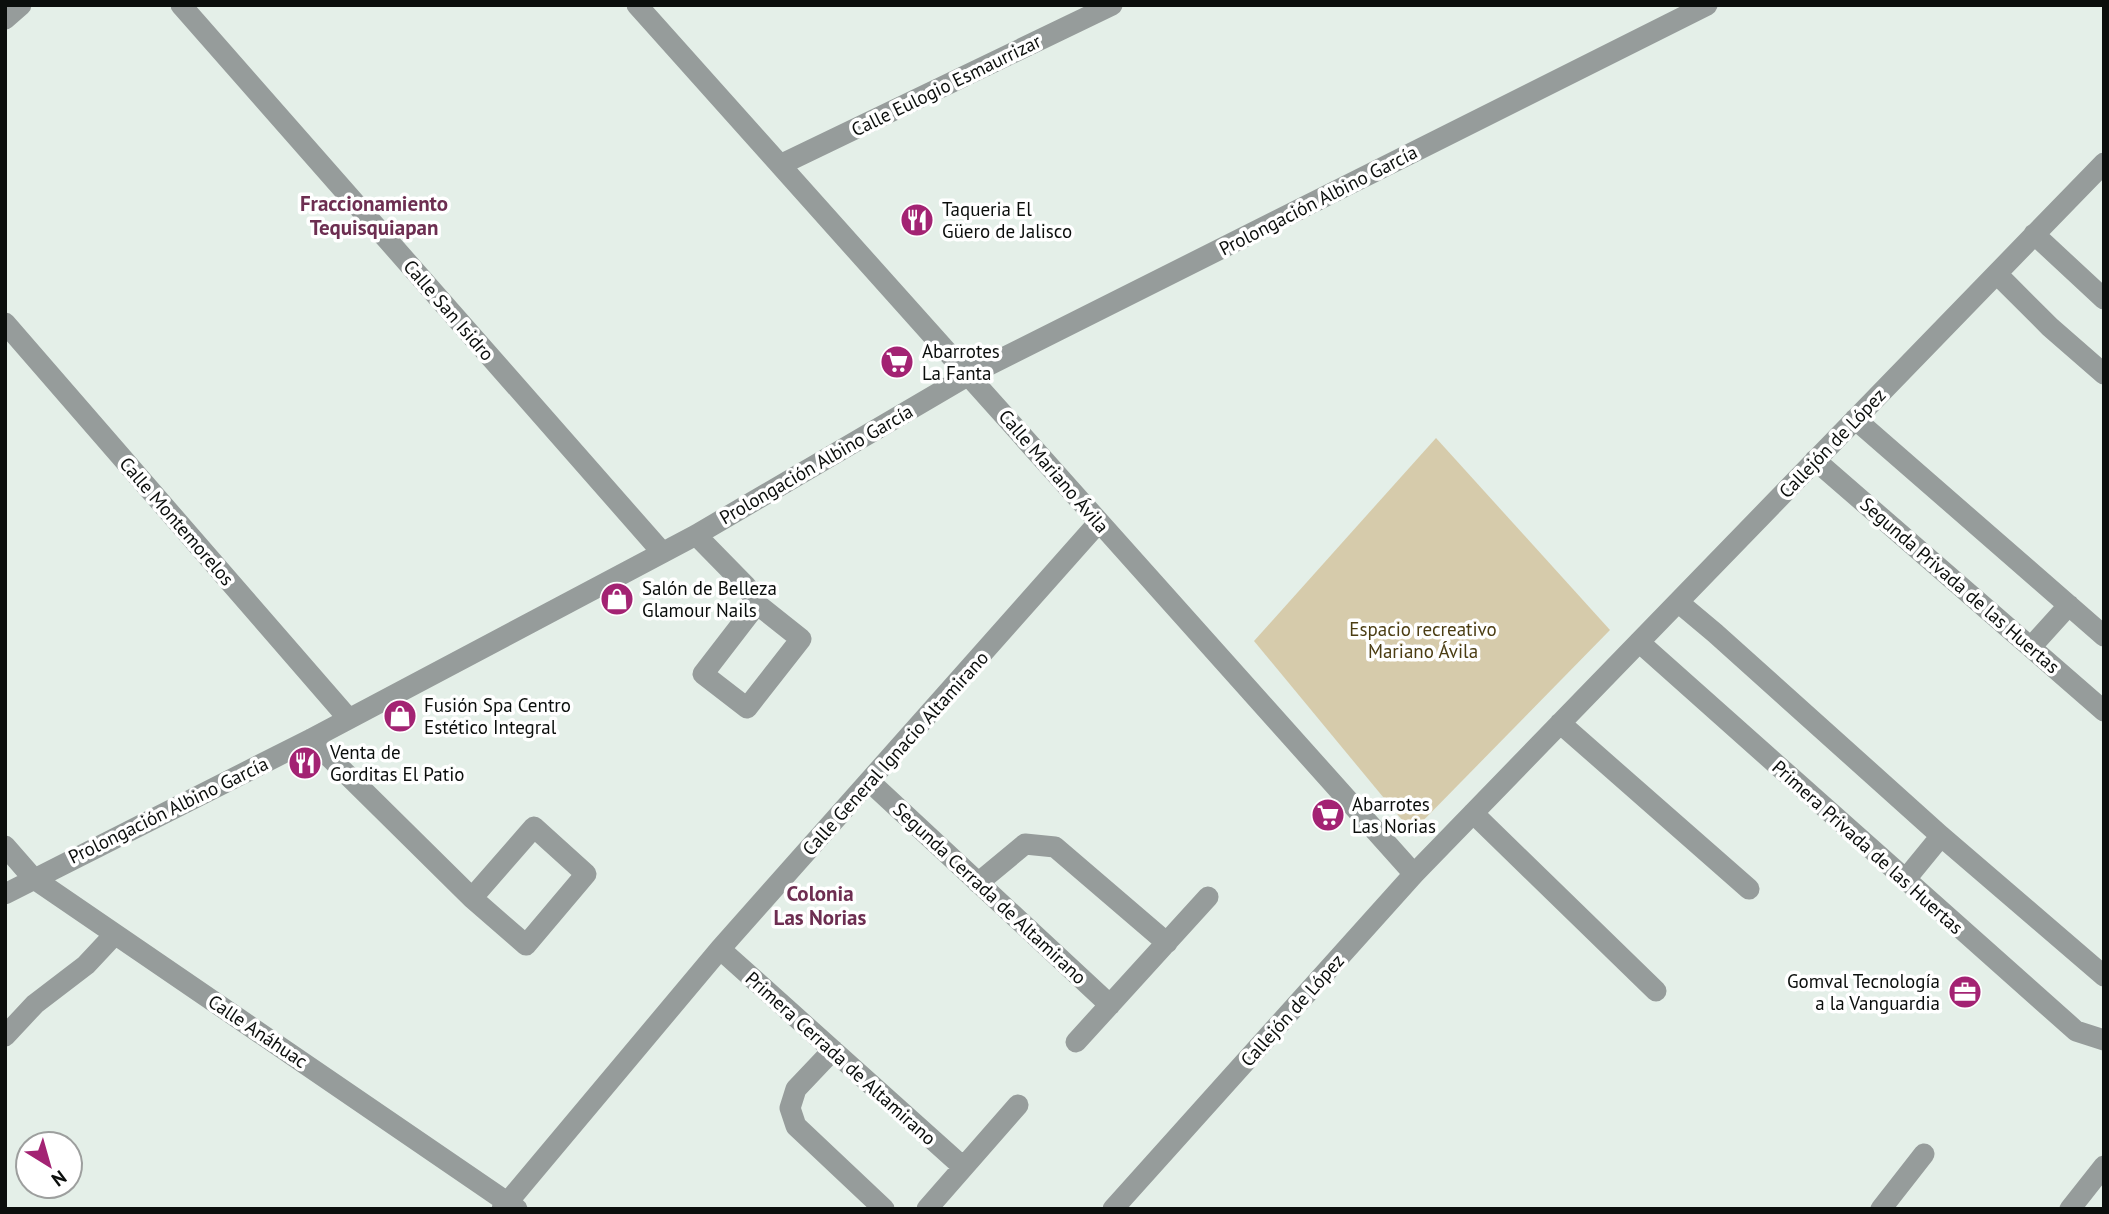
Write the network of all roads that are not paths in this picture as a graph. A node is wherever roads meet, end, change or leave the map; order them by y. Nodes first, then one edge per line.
1 (21, 5) edge
2 (181, 5) edge
3 (636, 5) edge
4 (1112, 5) edge
5 (1707, 5) edge
6 (5, 19) edge
7 (2104, 163) edge
8 (780, 165) junction
9 (2034, 234) junction
10 (1997, 274) junction
11 (2104, 299) edge
12 (5, 323) edge
13 (2104, 374) edge
14 (969, 375) junction
15 (1855, 419) junction
16 (1815, 460) junction
17 (1099, 522) junction
18 (696, 535) junction
19 (661, 551) junction
20 (1678, 602) junction
21 (757, 604) junction
22 (2069, 606) junction
23 (2104, 636) edge
24 (1639, 642) junction
25 (2031, 647) junction
26 (2104, 711) edge
27 (348, 718) junction
28 (1560, 723) junction
29 (311, 740) junction
30 (870, 782) junction
31 (1473, 813) junction
32 (1941, 836) junction
33 (5, 846) edge
34 (1413, 874) junction
35 (33, 878) junction
36 (1905, 880) junction
37 (978, 883) junction
38 (1749, 889) dead end
39 (5, 894) edge
40 (1208, 897) dead end
41 (472, 898) junction
42 (115, 934) junction
43 (1167, 943) junction
44 (720, 949) junction
45 (2104, 976) edge
46 (1656, 991) dead end
47 (1110, 1005) junction
48 (5, 1036) edge
49 (2104, 1040) edge
50 (1076, 1042) dead end
51 (832, 1050) junction
52 (1018, 1105) dead end
53 (1924, 1154) dead end
54 (2104, 1166) edge
55 (963, 1167) junction
56 (509, 1207) edge
57 (884, 1209) edge
58 (927, 1209) edge
59 (1113, 1209) edge
60 (1881, 1209) edge
61 (2070, 1209) edge

1 - 6 street
2 - 19 street, Calle San Isidro
3 - 8 street, Calle Mariano Ávila
4 - 8 street, Calle Eulogio Esmaurrizar
5 - 14 street, Prolongación Albino García
7 - 9 street, Callejón de López
8 - 14 street, Calle Mariano Ávila
9 - 10 street, Callejón de López
9 - 11 street
10 - 13 street
10 - 15 street, Callejón de López
12 - 27 street, Calle Montemorelos
14 - 17 street, Calle Mariano Ávila
14 - 18 street, Prolongación Albino García
15 - 16 street, Callejón de López
15 - 22 street
16 - 20 street, Callejón de López
16 - 25 street, Segunda Privada de las Huertas
17 - 30 street, Calle General Ignacio Altamirano
17 - 34 street, Calle Mariano Ávila
18 - 19 street, Prolongación Albino García
18 - 21 street
19 - 27 street, Prolongación Albino García
20 - 24 street, Callejón de López
20 - 32 street
21 - 21 street
22 - 23 street
22 - 25 street
24 - 28 street, Callejón de López
24 - 36 street, Primera Privada de las Huertas
25 - 26 street, Segunda Privada de las Huertas
27 - 29 street, Prolongación Albino García
28 - 31 street, Callejón de López
28 - 38 street
29 - 35 street, Prolongación Albino García
29 - 41 street
30 - 37 street, Segunda Cerrada de Altamirano
30 - 44 street, Calle General Ignacio Altamirano
31 - 34 street, Callejón de López
31 - 46 street
32 - 36 street
32 - 45 street
33 - 35 street, Calle Anáhuac
34 - 59 street, Callejón de López
35 - 39 street, Prolongación Albino García
35 - 42 street, Calle Anáhuac
36 - 49 street, Primera Privada de las Huertas
37 - 43 street
37 - 47 street, Segunda Cerrada de Altamirano
40 - 43 street
41 - 41 street
42 - 48 street
42 - 56 street, Calle Anáhuac
43 - 47 street
44 - 51 street, Primera Cerrada de Altamirano
44 - 56 street, Calle General Ignacio Altamirano
47 - 50 street
51 - 55 street, Primera Cerrada de Altamirano
51 - 57 street
52 - 55 street
53 - 60 street
54 - 61 street
55 - 58 street

